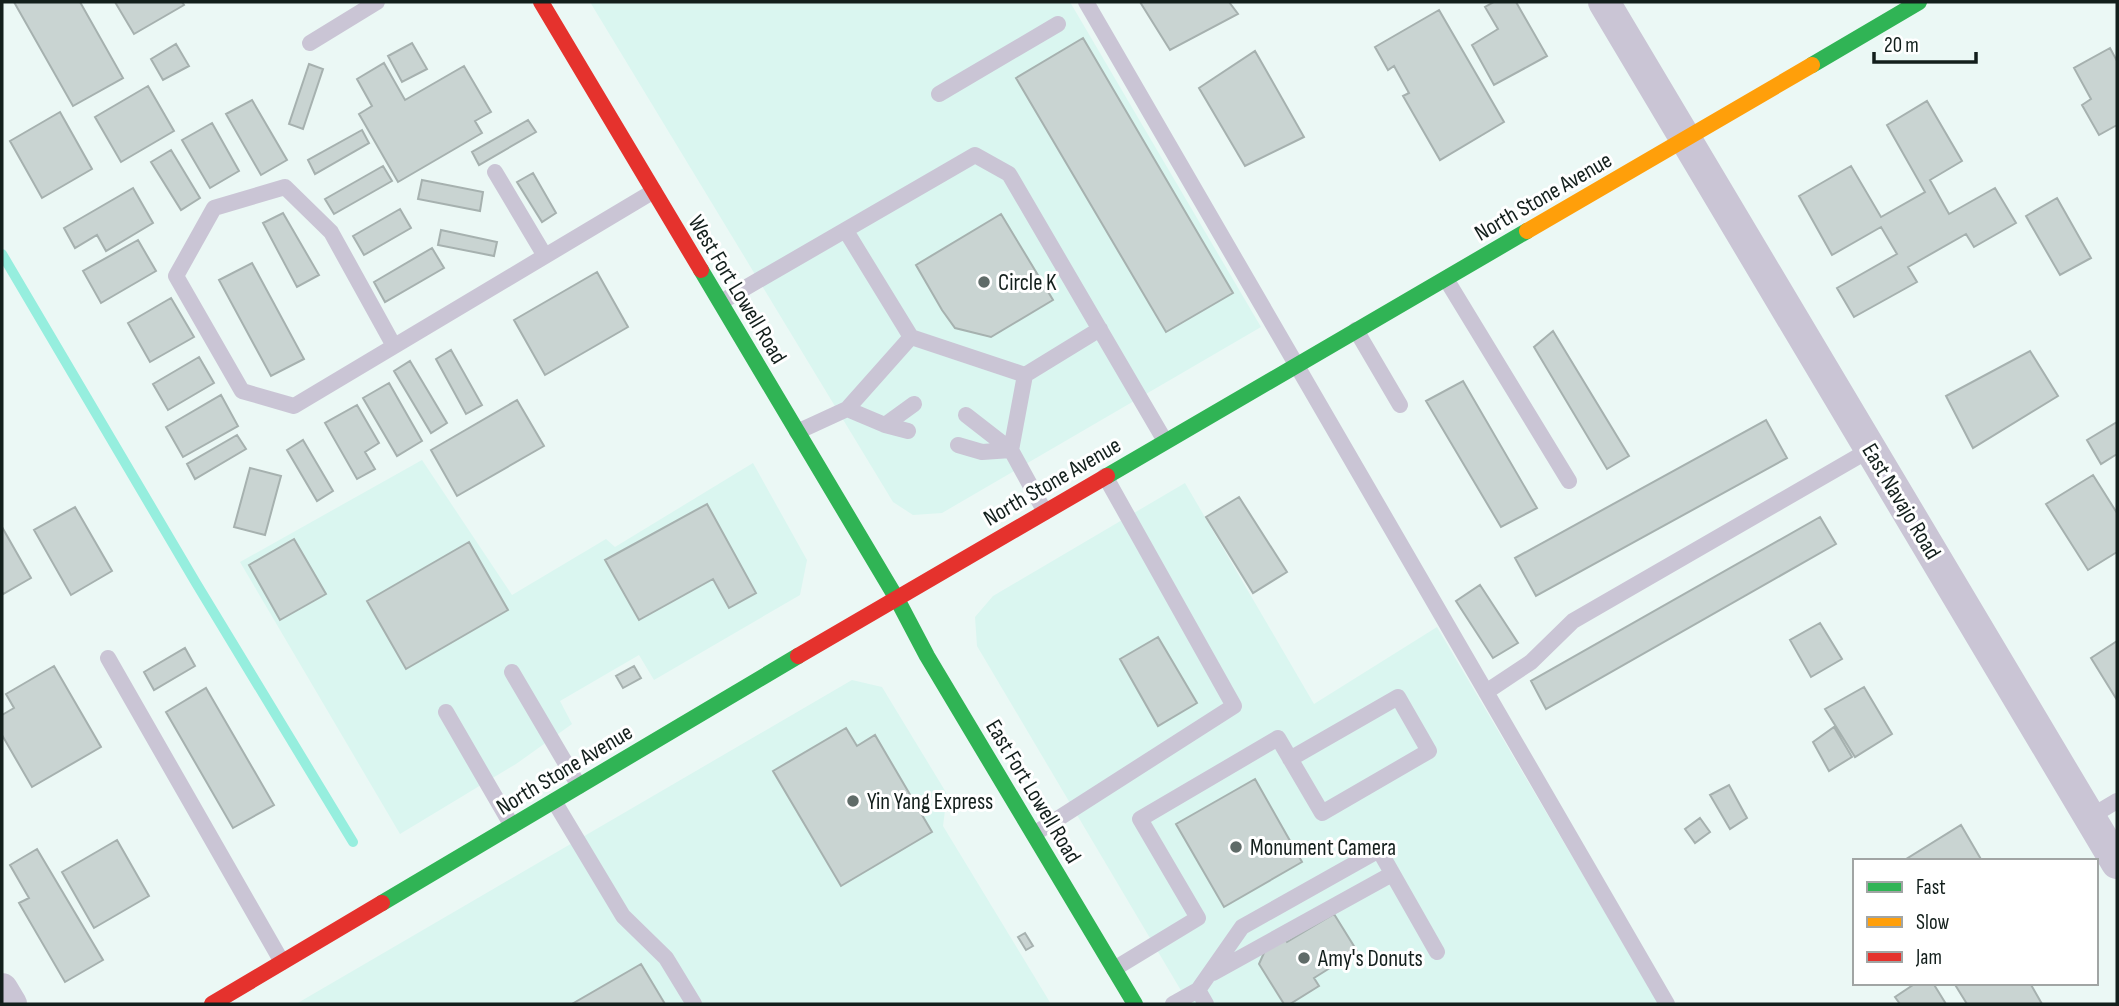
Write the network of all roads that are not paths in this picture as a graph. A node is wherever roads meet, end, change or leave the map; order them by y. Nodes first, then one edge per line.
1 (377, 2) edge
2 (541, 2) edge
3 (1086, 2) edge
4 (1604, 2) edge
5 (1919, 2) edge
6 (1058, 24) dead end
7 (310, 43) dead end
8 (939, 94) dead end
9 (1686, 139) junction
10 (495, 172) dead end
11 (654, 191) junction
12 (846, 231) junction
13 (545, 256) junction
14 (1446, 279) junction
15 (720, 303) junction
16 (1100, 329) junction
17 (1356, 330) junction
18 (911, 337) junction
19 (394, 346) junction
20 (1296, 365) junction
21 (1025, 375) junction
22 (914, 404) dead end
23 (1400, 405) dead end
24 (847, 409) junction
25 (966, 415) dead end
26 (885, 425) junction
27 (908, 431) dead end
28 (797, 432) junction
29 (1165, 441) junction
30 (958, 445) dead end
31 (1871, 449) junction
32 (1011, 450) junction
33 (1105, 476) junction
34 (1569, 481) dead end
35 (1045, 512) junction
36 (897, 599) junction
37 (108, 658) dead end
38 (512, 672) dead end
39 (1486, 692) junction
40 (446, 712) dead end
41 (1290, 759) junction
42 (579, 786) junction
43 (554, 801) junction
44 (2117, 801) edge
45 (2090, 817) junction
46 (512, 826) junction
47 (1034, 834) junction
48 (2117, 863) edge
49 (1392, 874) junction
50 (1437, 952) dead end
51 (282, 962) junction
52 (1114, 969) junction
53 (1208, 976) junction
54 (2, 989) edge
55 (1202, 997) edge
56 (11, 1004) edge
57 (212, 1004) edge
58 (694, 1004) edge
59 (1135, 1004) edge
60 (1173, 1004) edge
61 (1667, 1004) edge

1 - 7 lane
2 - 11 main road, West Fort Lowell Road
3 - 20 lane
4 - 9 street, East Navajo Road
5 - 9 main road, North Stone Avenue
6 - 8 lane
9 - 14 main road, North Stone Avenue
9 - 31 street, East Navajo Road
10 - 13 lane
11 - 13 lane
11 - 15 main road, West Fort Lowell Road
12 - 15 lane
12 - 16 lane
12 - 18 lane
13 - 19 lane
14 - 17 main road, North Stone Avenue
14 - 34 lane
15 - 28 main road, West Fort Lowell Road
16 - 21 lane
16 - 29 lane
17 - 20 main road, North Stone Avenue
17 - 23 lane
18 - 21 lane
18 - 24 lane
19 - 19 lane
20 - 29 main road, North Stone Avenue
20 - 39 lane
21 - 32 lane
22 - 26 lane
24 - 26 lane
24 - 28 lane
25 - 32 lane
26 - 27 lane
28 - 36 main road, West Fort Lowell Road
29 - 33 main road, North Stone Avenue
30 - 32 lane
31 - 39 lane
31 - 45 street, East Navajo Road
32 - 35 lane
33 - 35 main road, North Stone Avenue
33 - 47 lane
35 - 36 main road, North Stone Avenue
36 - 42 main road, North Stone Avenue
36 - 47 main road, East Fort Lowell Road
37 - 51 lane
38 - 42 lane
39 - 61 lane
40 - 46 lane
41 - 41 lane
41 - 52 lane
42 - 43 main road, North Stone Avenue
43 - 46 main road, North Stone Avenue
43 - 58 lane
44 - 45 lane
45 - 48 street, East Navajo Road
46 - 51 main road, North Stone Avenue
47 - 52 main road, East Fort Lowell Road
49 - 50 lane
49 - 53 lane
49 - 53 lane
51 - 57 main road, North Stone Avenue
52 - 59 main road, East Fort Lowell Road
53 - 55 lane
54 - 56 street
55 - 60 lane

